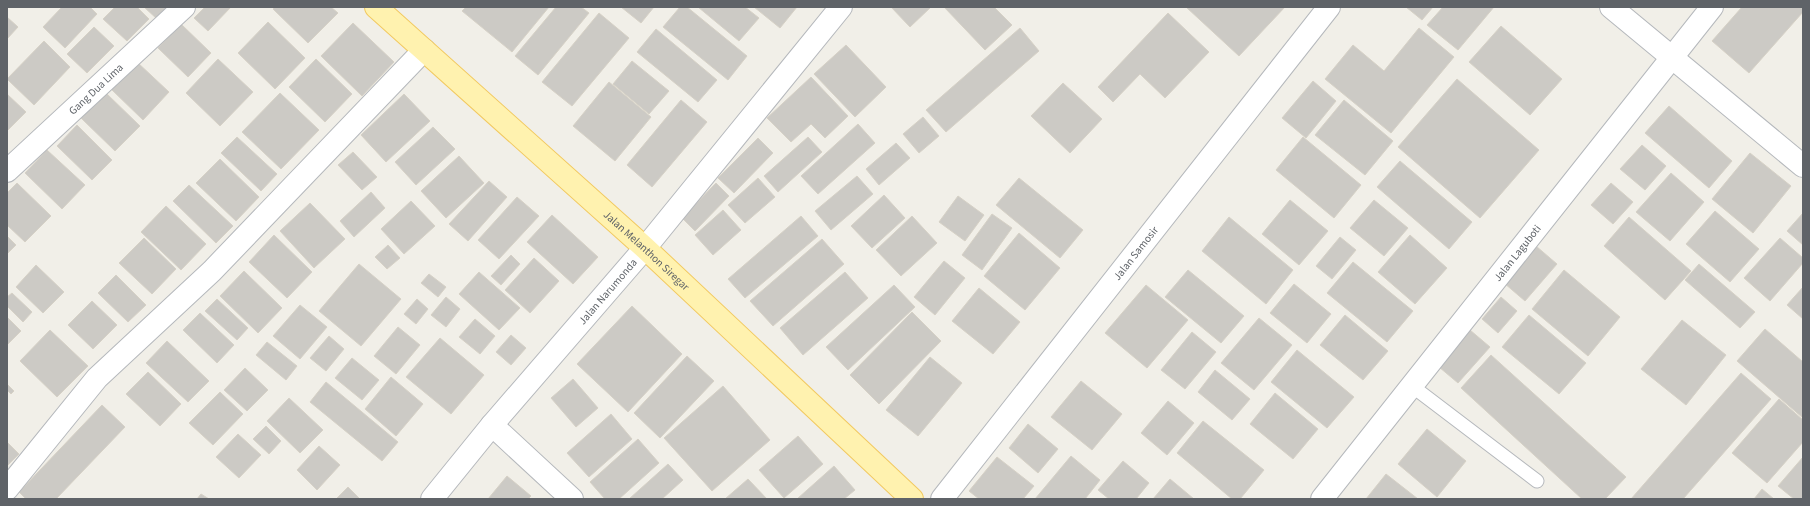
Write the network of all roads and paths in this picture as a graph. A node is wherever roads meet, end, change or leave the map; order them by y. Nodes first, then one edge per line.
1 (184, 7) edge
2 (376, 7) edge
3 (841, 7) edge
4 (1329, 7) edge
5 (1610, 7) edge
6 (1712, 7) edge
7 (424, 50) junction
8 (1672, 57) junction
9 (1803, 166) edge
10 (7, 171) edge
11 (645, 248) junction
12 (1412, 386) junction
13 (492, 425) junction
14 (1537, 481) dead end
15 (7, 489) edge
16 (432, 499) edge
17 (572, 499) edge
18 (912, 499) edge
19 (942, 499) edge
20 (1322, 499) edge

1 - 10 street, Gang Dua Lima
2 - 7 main road, Jalan Melanthon Siregar
3 - 11 street, Jalan Narumonda
4 - 19 street, Jalan Samosir
5 - 8 street
6 - 8 street, Jalan Laguboti
7 - 11 main road, Jalan Melanthon Siregar
7 - 15 street
8 - 9 street
8 - 12 street, Jalan Laguboti
11 - 13 street, Jalan Narumonda
11 - 18 main road, Jalan Melanthon Siregar
12 - 14 lane
12 - 20 street, Jalan Laguboti
13 - 16 street, Jalan Narumonda
13 - 17 street

